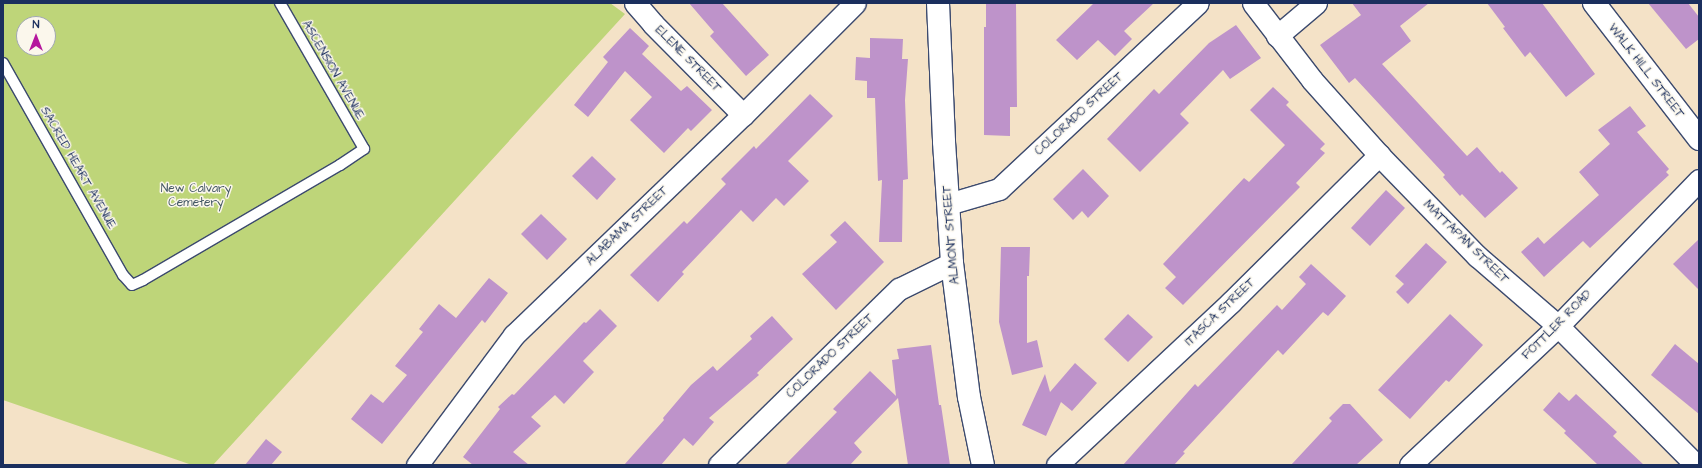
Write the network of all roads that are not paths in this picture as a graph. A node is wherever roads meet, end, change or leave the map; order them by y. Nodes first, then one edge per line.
1 (280, 3) edge
2 (635, 3) edge
3 (855, 3) edge
4 (938, 3) edge
5 (1198, 3) edge
6 (1253, 3) edge
7 (1316, 3) edge
8 (1594, 3) edge
9 (1278, 36) junction
10 (3, 63) edge
11 (743, 115) junction
12 (1699, 139) edge
13 (1379, 155) junction
14 (1699, 180) edge
15 (948, 204) junction
16 (952, 263) junction
17 (132, 284) joint
18 (1558, 326) junction
19 (417, 465) edge
20 (719, 465) edge
21 (983, 465) edge
22 (1057, 465) edge
23 (1410, 465) edge
24 (1696, 465) edge

1 - 17 lane, ASCENSION AVENUE
2 - 11 street, ELENE STREET
3 - 11 street, ALABAMA STREET
4 - 15 street, ALMONT STREET
5 - 15 street, COLORADO STREET
6 - 9 street, MATTAPAN STREET
7 - 9 street
8 - 12 street, WALK HILL STREET
9 - 13 street, MATTAPAN STREET
10 - 17 lane, SACRED HEART AVENUE
11 - 19 street, ALABAMA STREET
13 - 18 street, MATTAPAN STREET
13 - 22 street, ITASCA STREET
14 - 18 street, FOTTLER ROAD
15 - 16 street, ALMONT STREET
16 - 20 street, COLORADO STREET
16 - 21 street, ALMONT STREET
18 - 23 street, FOTTLER ROAD
18 - 24 street, MATTAPAN STREET

